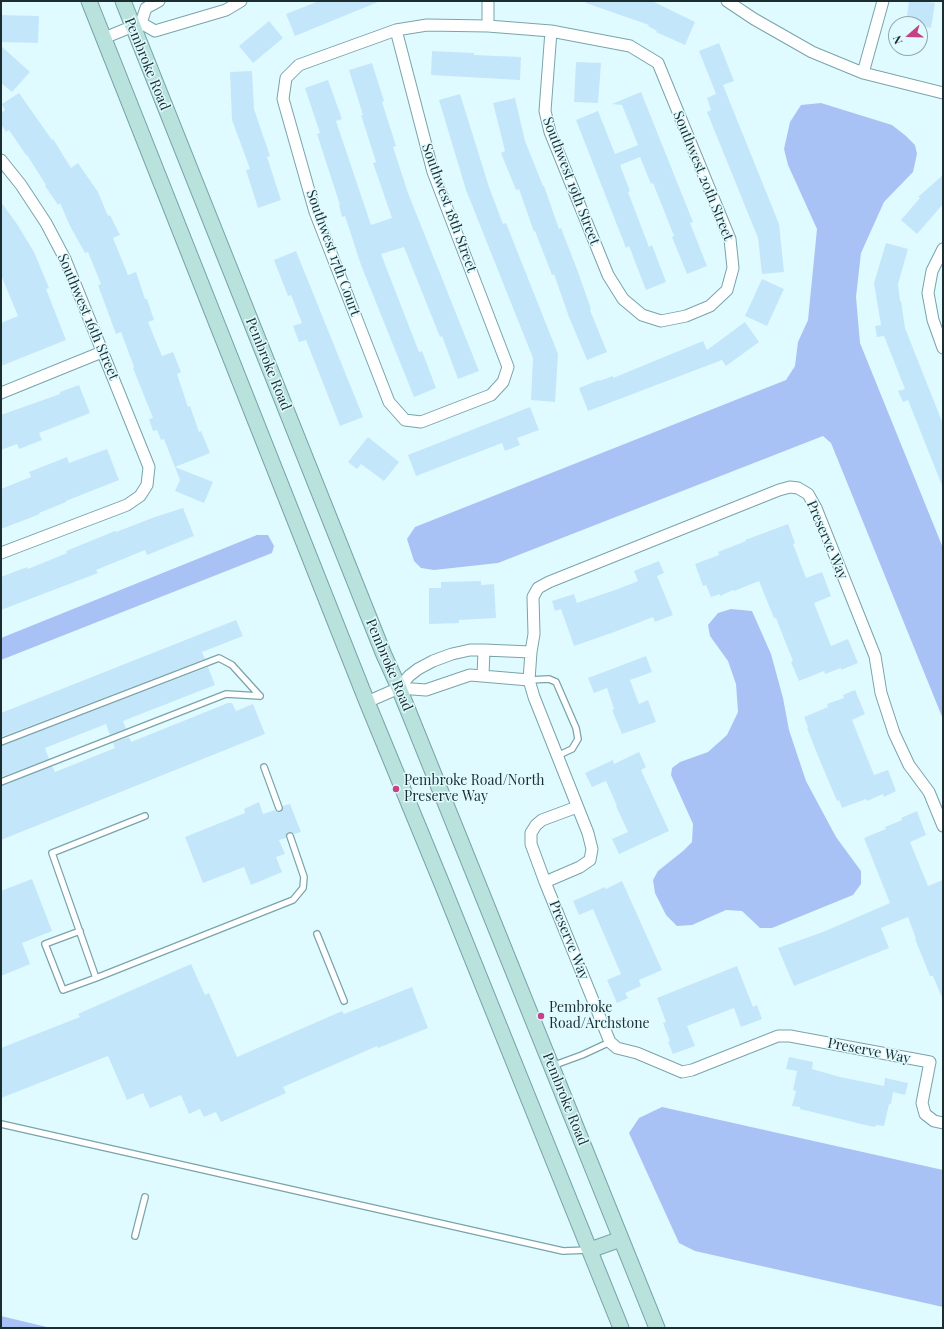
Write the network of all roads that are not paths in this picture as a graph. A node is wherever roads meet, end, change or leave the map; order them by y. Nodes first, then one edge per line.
1 (89, 1) edge
2 (123, 1) edge
3 (159, 1) edge
4 (241, 1) edge
5 (488, 1) edge
6 (727, 1) edge
7 (883, 1) edge
8 (137, 25) junction
9 (488, 26) junction
10 (396, 30) junction
11 (550, 31) junction
12 (104, 38) junction
13 (863, 73) junction
14 (943, 93) edge
15 (1, 160) edge
16 (943, 249) edge
17 (727, 290) joint
18 (943, 348) edge
19 (102, 352) junction
20 (1, 393) edge
21 (405, 420) joint
22 (1, 553) edge
23 (484, 650) junction
24 (531, 652) junction
25 (483, 675) junction
26 (529, 680) junction
27 (399, 688) junction
28 (367, 702) junction
29 (1, 742) edge
30 (557, 756) junction
31 (264, 767) dead end
32 (1, 782) edge
33 (577, 807) junction
34 (279, 808) dead end
35 (145, 816) dead end
36 (943, 826) edge
37 (290, 836) dead end
38 (545, 882) junction
39 (80, 931) junction
40 (317, 934) dead end
41 (96, 978) junction
42 (344, 1001) dead end
43 (610, 1042) junction
44 (552, 1066) junction
45 (943, 1123) edge
46 (1, 1124) edge
47 (145, 1197) dead end
48 (134, 1236) dead end
49 (621, 1239) junction
50 (590, 1250) junction
51 (621, 1328) edge
52 (657, 1328) edge

1 - 12 main road
2 - 8 main road, Pembroke Road
3 - 8 street
4 - 8 street
5 - 9 street
6 - 13 street
7 - 13 street
8 - 12 street
8 - 27 main road, Pembroke Road
9 - 10 street
9 - 11 street
10 - 21 street, Southwest 18th Street
10 - 21 street, Southwest 17th Court
11 - 17 street, Southwest 20th Street
11 - 17 street, Southwest 19th Street
12 - 28 main road
13 - 14 street
15 - 19 street, Southwest 16th Street
16 - 18 street
19 - 20 street
19 - 22 street, Southwest 16th Street
23 - 24 street
23 - 25 street
23 - 27 street
24 - 26 street, Preserve Way
24 - 36 street, Preserve Way
25 - 26 street
25 - 27 street
26 - 30 street, Preserve Way
26 - 30 lane
27 - 28 street
27 - 44 main road, Pembroke Road
28 - 50 main road
29 - 32 lane
30 - 33 street, Preserve Way
31 - 34 lane
33 - 38 street
33 - 38 street, Preserve Way
35 - 39 lane
37 - 41 lane
38 - 43 street, Preserve Way
39 - 41 lane
39 - 41 lane
40 - 42 lane
43 - 44 lane
43 - 45 street, Preserve Way
44 - 49 main road, Pembroke Road
46 - 50 lane
47 - 48 lane
49 - 50 main road
49 - 52 main road, Pembroke Road
50 - 51 main road

